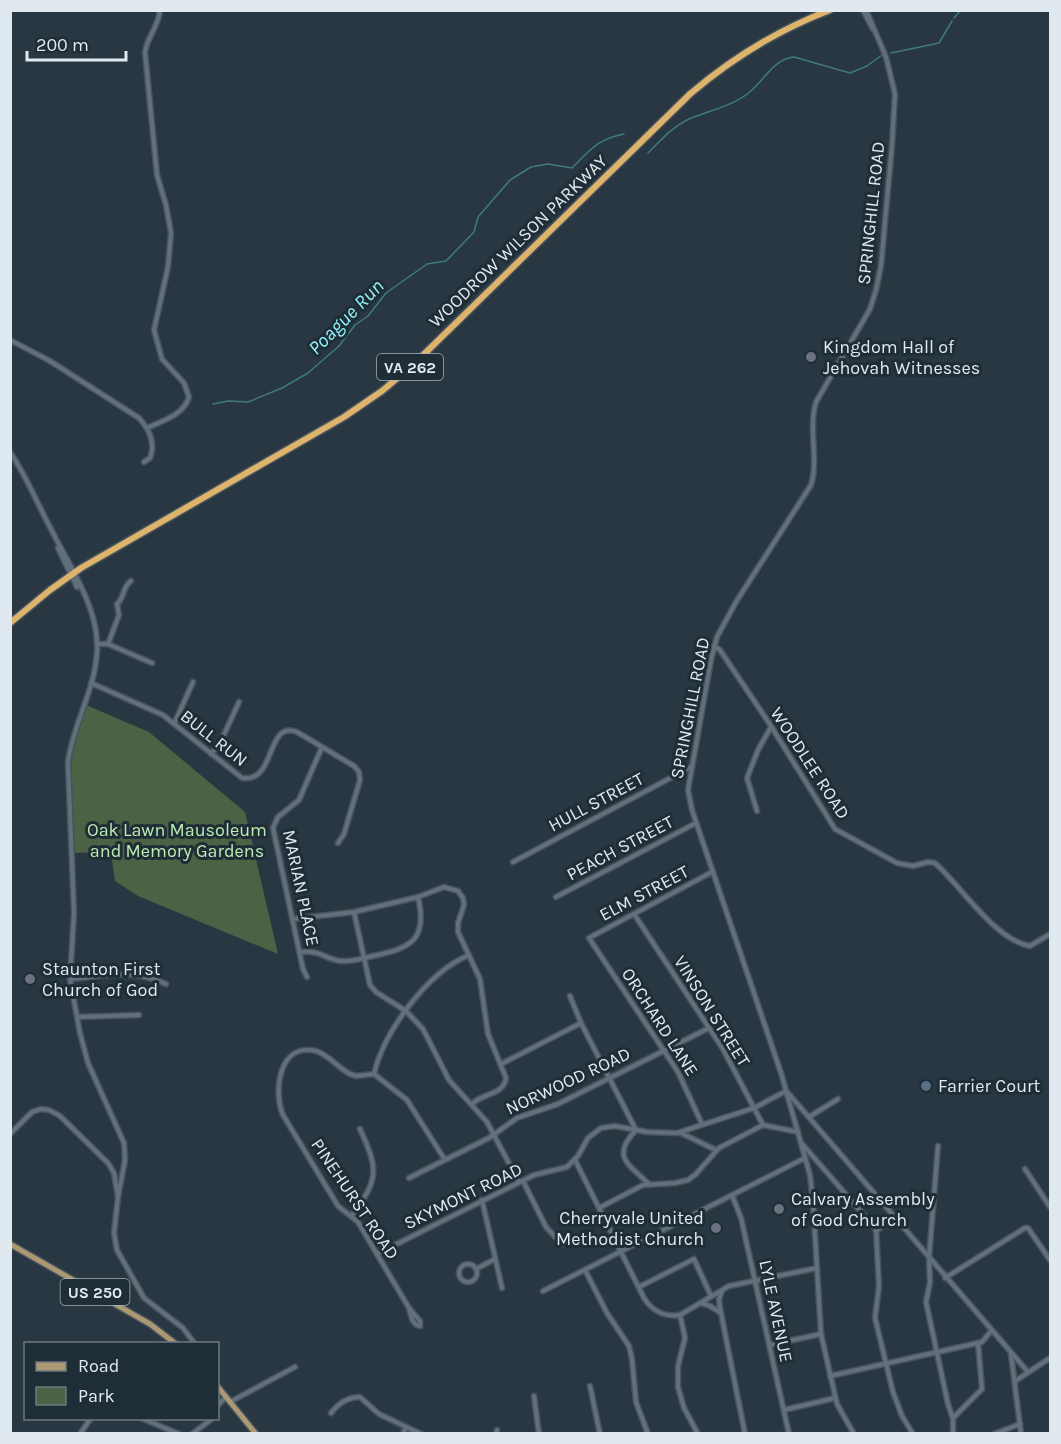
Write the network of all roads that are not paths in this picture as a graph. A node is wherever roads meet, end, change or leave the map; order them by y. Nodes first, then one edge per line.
1 (160, 10) edge
2 (830, 10) edge
3 (864, 10) edge
4 (10, 340) edge
5 (147, 428) junction
6 (10, 452) edge
7 (144, 462) dead end
8 (72, 574) junction
9 (131, 581) dead end
10 (10, 623) edge
11 (97, 644) junction
12 (108, 644) junction
13 (714, 646) junction
14 (152, 663) dead end
15 (91, 682) junction
16 (193, 682) dead end
17 (239, 702) dead end
18 (174, 724) junction
19 (771, 726) junction
20 (322, 747) junction
21 (211, 754) junction
22 (692, 766) junction
23 (757, 811) dead end
24 (696, 823) junction
25 (338, 843) dead end
26 (513, 862) dead end
27 (712, 872) junction
28 (418, 897) junction
29 (556, 897) dead end
30 (354, 912) junction
31 (634, 914) junction
32 (293, 919) junction
33 (1050, 934) edge
34 (589, 938) joint
35 (301, 952) junction
36 (469, 955) junction
37 (364, 958) junction
38 (307, 977) dead end
39 (70, 979) junction
40 (166, 984) dead end
41 (570, 996) dead end
42 (406, 1011) junction
43 (139, 1015) dead end
44 (76, 1017) junction
45 (581, 1023) junction
46 (709, 1028) junction
47 (663, 1051) junction
48 (501, 1064) junction
49 (374, 1074) junction
50 (609, 1080) junction
51 (786, 1091) junction
52 (838, 1099) dead end
53 (472, 1104) junction
54 (754, 1108) junction
55 (809, 1117) junction
56 (702, 1124) junction
57 (763, 1125) junction
58 (360, 1129) dead end
59 (636, 1130) junction
60 (798, 1132) junction
61 (681, 1133) junction
62 (10, 1134) edge
63 (494, 1134) junction
64 (800, 1142) junction
65 (938, 1146) dead end
66 (716, 1150) junction
67 (805, 1158) junction
68 (445, 1160) junction
69 (575, 1161) junction
70 (1025, 1169) dead end
71 (409, 1178) dead end
72 (521, 1182) junction
73 (648, 1184) junction
74 (732, 1195) junction
75 (118, 1197) junction
76 (482, 1200) junction
77 (1050, 1207) edge
78 (599, 1208) junction
79 (351, 1216) junction
80 (894, 1218) junction
81 (876, 1232) junction
82 (10, 1244) edge
83 (562, 1244) dead end
84 (620, 1252) junction
85 (377, 1254) junction
86 (929, 1258) junction
87 (495, 1259) junction
88 (1050, 1260) edge
89 (817, 1268) junction
90 (476, 1269) junction
91 (585, 1270) junction
92 (945, 1278) junction
93 (756, 1280) junction
94 (639, 1287) junction
95 (502, 1288) dead end
96 (722, 1289) junction
97 (543, 1291) dead end
98 (711, 1296) junction
99 (700, 1303) junction
100 (409, 1308) dead end
101 (721, 1313) junction
102 (680, 1315) junction
103 (991, 1331) junction
104 (821, 1334) junction
105 (173, 1342) edge
106 (194, 1342) edge
107 (978, 1343) junction
108 (770, 1345) junction
109 (937, 1352) junction
110 (1011, 1354) junction
111 (1050, 1359) edge
112 (885, 1364) junction
113 (295, 1367) dead end
114 (1028, 1372) junction
115 (830, 1376) junction
116 (1015, 1381) junction
117 (590, 1386) dead end
118 (219, 1388) edge
119 (534, 1396) dead end
120 (835, 1398) junction
121 (227, 1400) junction
122 (219, 1404) edge
123 (784, 1410) junction
124 (331, 1413) dead end
125 (953, 1419) junction
126 (90, 1420) edge
127 (144, 1420) edge
128 (212, 1420) edge
129 (1020, 1424) junction
130 (406, 1427) junction
131 (80, 1434) edge
132 (179, 1434) edge
133 (192, 1434) edge
134 (256, 1434) edge
135 (403, 1434) edge
136 (421, 1434) edge
137 (539, 1434) edge
138 (600, 1434) edge
139 (648, 1434) edge
140 (698, 1434) edge
141 (745, 1434) edge
142 (789, 1434) edge
143 (854, 1434) edge
144 (913, 1434) edge
145 (953, 1434) edge
146 (994, 1434) edge
147 (1021, 1434) edge

1 - 5 street
2 - 8 highway, WOODROW WILSON PARKWAY / VA 262
3 - 13 street, SPRINGHILL ROAD
4 - 5 street
5 - 7 street
6 - 8 street
8 - 10 highway, WOODROW WILSON PARKWAY / VA 262
8 - 11 street
9 - 12 street
11 - 12 street
11 - 15 street
12 - 14 street
13 - 19 street, WOODLEE ROAD
13 - 22 street, SPRINGHILL ROAD
15 - 18 street, BULL RUN
15 - 39 street
16 - 18 street
17 - 21 street
18 - 21 street, BULL RUN
19 - 23 street
19 - 33 street, WOODLEE ROAD
20 - 21 street, BULL RUN
20 - 25 street, BULL RUN
20 - 32 street, MARIAN PLACE
22 - 24 street, SPRINGHILL ROAD
22 - 26 street, HULL STREET
24 - 27 street, SPRINGHILL ROAD
24 - 29 street, PEACH STREET
27 - 31 street, ELM STREET
27 - 51 street, SPRINGHILL ROAD
28 - 30 street
28 - 36 street
28 - 37 street
30 - 32 street
30 - 37 street
31 - 34 street, ELM STREET
31 - 46 street, VINSON STREET
32 - 35 street, MARIAN PLACE
34 - 47 street, ORCHARD LANE
35 - 37 street
35 - 38 street, MARIAN PLACE
36 - 42 street
36 - 48 street
37 - 42 street
39 - 40 street
39 - 44 street
41 - 45 street
42 - 49 street
42 - 53 street
43 - 44 street
44 - 75 street
45 - 48 street
45 - 50 street
46 - 47 street, NORWOOD ROAD
46 - 54 street, VINSON STREET
47 - 50 street, NORWOOD ROAD
47 - 56 street, ORCHARD LANE
48 - 53 street
49 - 68 street
49 - 79 street, PINEHURST ROAD
50 - 59 street
50 - 63 street, NORWOOD ROAD
51 - 54 street
51 - 55 street
51 - 60 street, SPRINGHILL ROAD
52 - 55 street
53 - 63 street
54 - 56 street
54 - 57 street, VINSON STREET
55 - 80 street
56 - 61 street
57 - 60 street
57 - 66 street
58 - 79 street
59 - 61 street
59 - 69 street
59 - 73 street
60 - 64 street, SPRINGHILL ROAD
61 - 66 street
62 - 75 street
63 - 68 street, NORWOOD ROAD
63 - 72 street
64 - 67 street, SPRINGHILL ROAD
64 - 81 street
65 - 86 street
66 - 73 street
67 - 74 street
67 - 89 street, SPRINGHILL ROAD
68 - 71 street, NORWOOD ROAD
69 - 72 street, SKYMONT ROAD
69 - 78 street
70 - 77 street
72 - 76 street, SKYMONT ROAD
72 - 83 street
73 - 78 street
74 - 84 street
74 - 93 street, LYLE AVENUE
75 - 106 street
76 - 85 street, SKYMONT ROAD
76 - 87 street
78 - 84 street
79 - 85 street, PINEHURST ROAD
80 - 81 street
80 - 86 street
81 - 112 street
82 - 105 main road, US 250
84 - 91 street
84 - 94 street
85 - 100 street, PINEHURST ROAD
86 - 92 street
86 - 109 street
87 - 90 street
87 - 95 street
88 - 92 street
89 - 93 street
89 - 104 street, SPRINGHILL ROAD
90 - 90 street
91 - 97 street
91 - 139 street
92 - 103 street
93 - 96 street
93 - 108 street, LYLE AVENUE
94 - 98 street
94 - 102 street
96 - 98 street
96 - 101 street
98 - 99 street
99 - 101 street
99 - 102 street
101 - 141 street
102 - 140 street
103 - 107 street
103 - 110 street
104 - 108 street
104 - 115 street, SPRINGHILL ROAD
107 - 109 street
107 - 125 street
108 - 123 street, LYLE AVENUE
109 - 112 street
109 - 125 street
110 - 114 street
110 - 116 street
111 - 114 street
112 - 115 street
112 - 144 street
113 - 121 street
114 - 116 street
115 - 120 street, SPRINGHILL ROAD
116 - 129 street
117 - 138 street
118 - 121 main road
119 - 137 street
120 - 123 street
120 - 143 street, SPRINGHILL ROAD
121 - 122 street
121 - 134 main road
123 - 142 street, LYLE AVENUE
124 - 130 street
125 - 145 street
126 - 131 street
127 - 132 street
128 - 133 street
129 - 146 street
129 - 147 street
130 - 135 street
130 - 136 street

